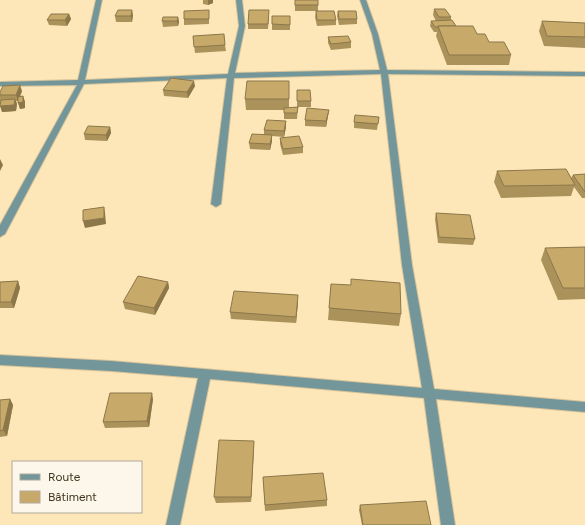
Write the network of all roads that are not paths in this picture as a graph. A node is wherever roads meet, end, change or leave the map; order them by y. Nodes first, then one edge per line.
1 (100, 0) edge
2 (239, 0) edge
3 (363, 0) edge
4 (384, 72) junction
5 (585, 74) edge
6 (231, 76) junction
7 (0, 84) edge
8 (81, 84) junction
9 (216, 204) dead end
10 (0, 234) edge
11 (0, 360) edge
12 (204, 374) junction
13 (429, 393) junction
14 (585, 407) edge
15 (173, 525) edge
16 (448, 525) edge

1 - 8 street
2 - 6 street
3 - 4 street
4 - 5 street
4 - 6 street
4 - 13 street
6 - 8 street
6 - 9 street
7 - 8 street
8 - 10 street
11 - 12 street
12 - 13 street
12 - 15 street
13 - 14 street
13 - 16 street

